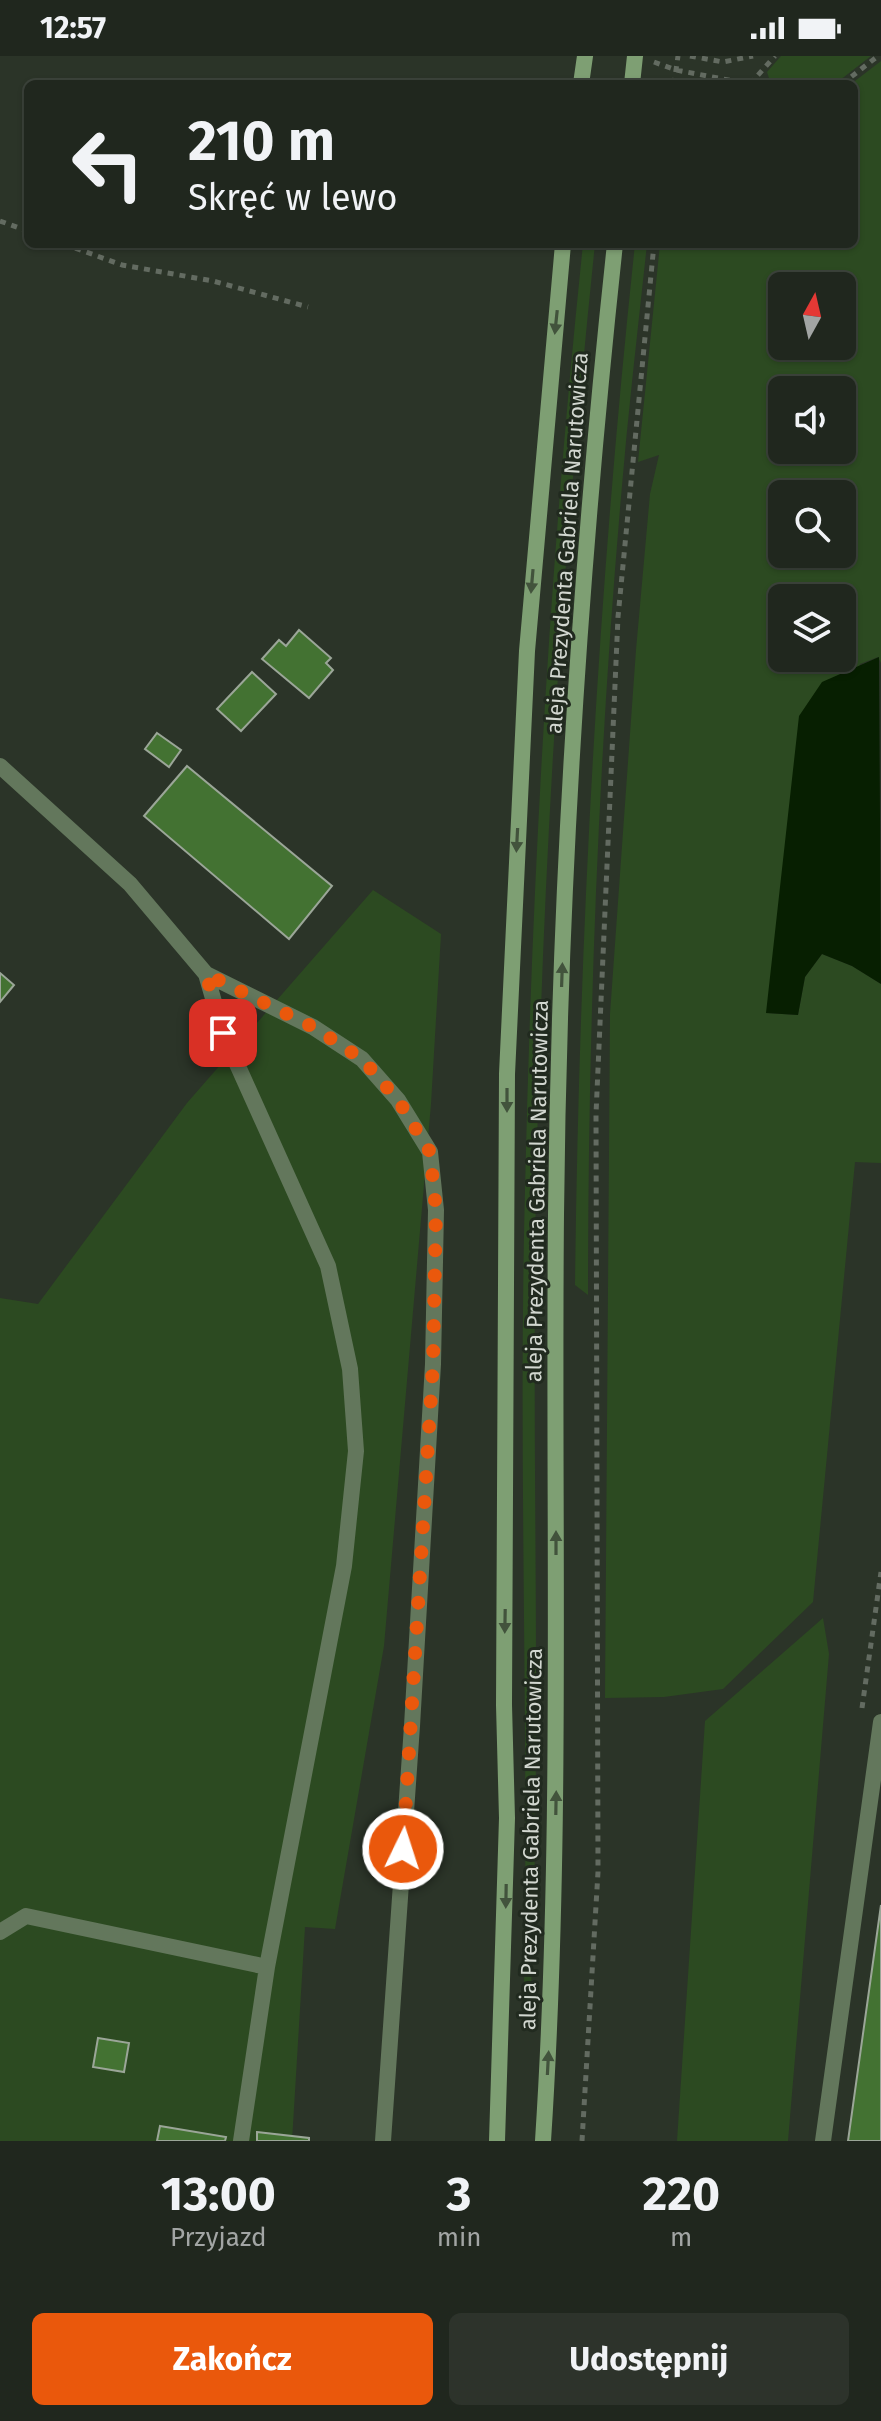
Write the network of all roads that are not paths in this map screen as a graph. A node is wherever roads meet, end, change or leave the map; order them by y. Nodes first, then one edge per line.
1 (585, 56) edge
2 (635, 56) edge
3 (582, 80) edge
4 (632, 80) edge
5 (563, 248) edge
6 (615, 248) edge
7 (0, 766) edge
8 (206, 974) junction
9 (881, 1722) edge
10 (0, 1932) edge
11 (267, 1967) junction
12 (241, 2141) edge
13 (383, 2141) edge
14 (497, 2141) edge
15 (543, 2141) edge
16 (823, 2141) edge

1 - 3 street
2 - 4 street
5 -> 14 street, aleja Prezydenta Gabriela Narutowicza
15 -> 6 street, aleja Prezydenta Gabriela Narutowicza
7 - 8 lane
8 - 11 lane
8 - 13 lane
9 - 16 lane
10 - 11 lane
11 - 12 lane

